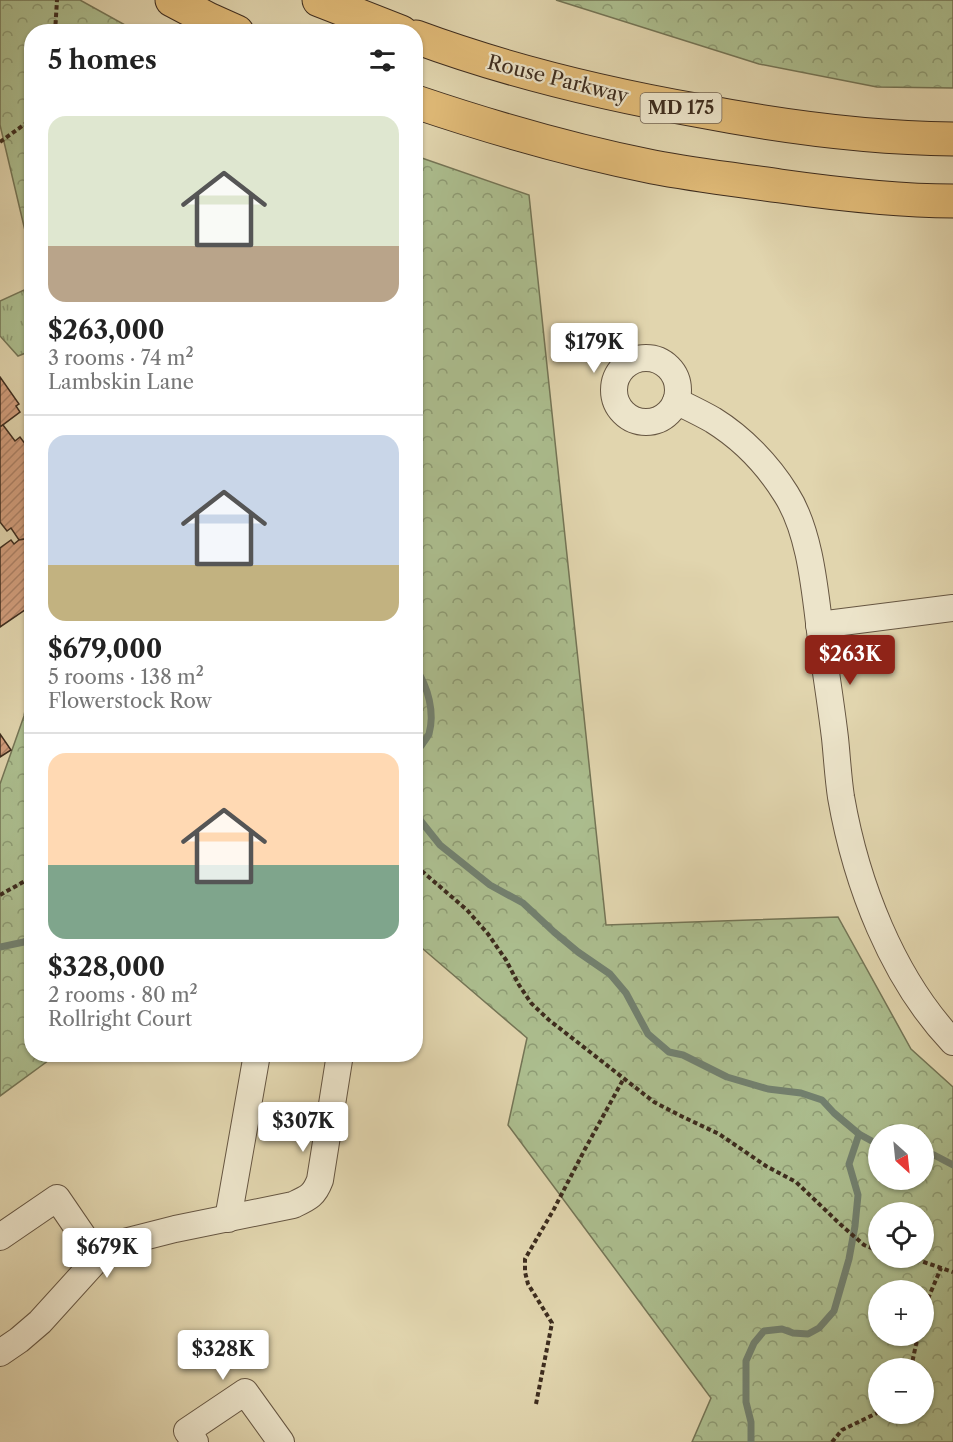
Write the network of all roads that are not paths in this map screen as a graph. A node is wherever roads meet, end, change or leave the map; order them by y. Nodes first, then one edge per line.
1 (172, 0) edge
2 (319, 0) edge
3 (219, 24) edge
4 (380, 24) edge
5 (423, 39) edge
6 (423, 104) edge
7 (953, 139) edge
8 (953, 201) edge
9 (676, 401) dead end
10 (953, 608) edge
11 (819, 625) junction
12 (953, 1042) edge
13 (256, 1062) edge
14 (339, 1062) edge
15 (228, 1219) junction
16 (0, 1237) edge
17 (98, 1258) junction
18 (0, 1353) edge
19 (195, 1442) edge
20 (281, 1442) edge

1 - 3 main road
2 - 4 main road
5 - 7 main road, Rouse Parkway / MD 175
6 - 8 main road
9 - 11 street
10 - 11 street
11 - 12 street
13 - 15 street
14 - 15 street
15 - 17 street
16 - 17 street
17 - 18 street
19 - 20 street

